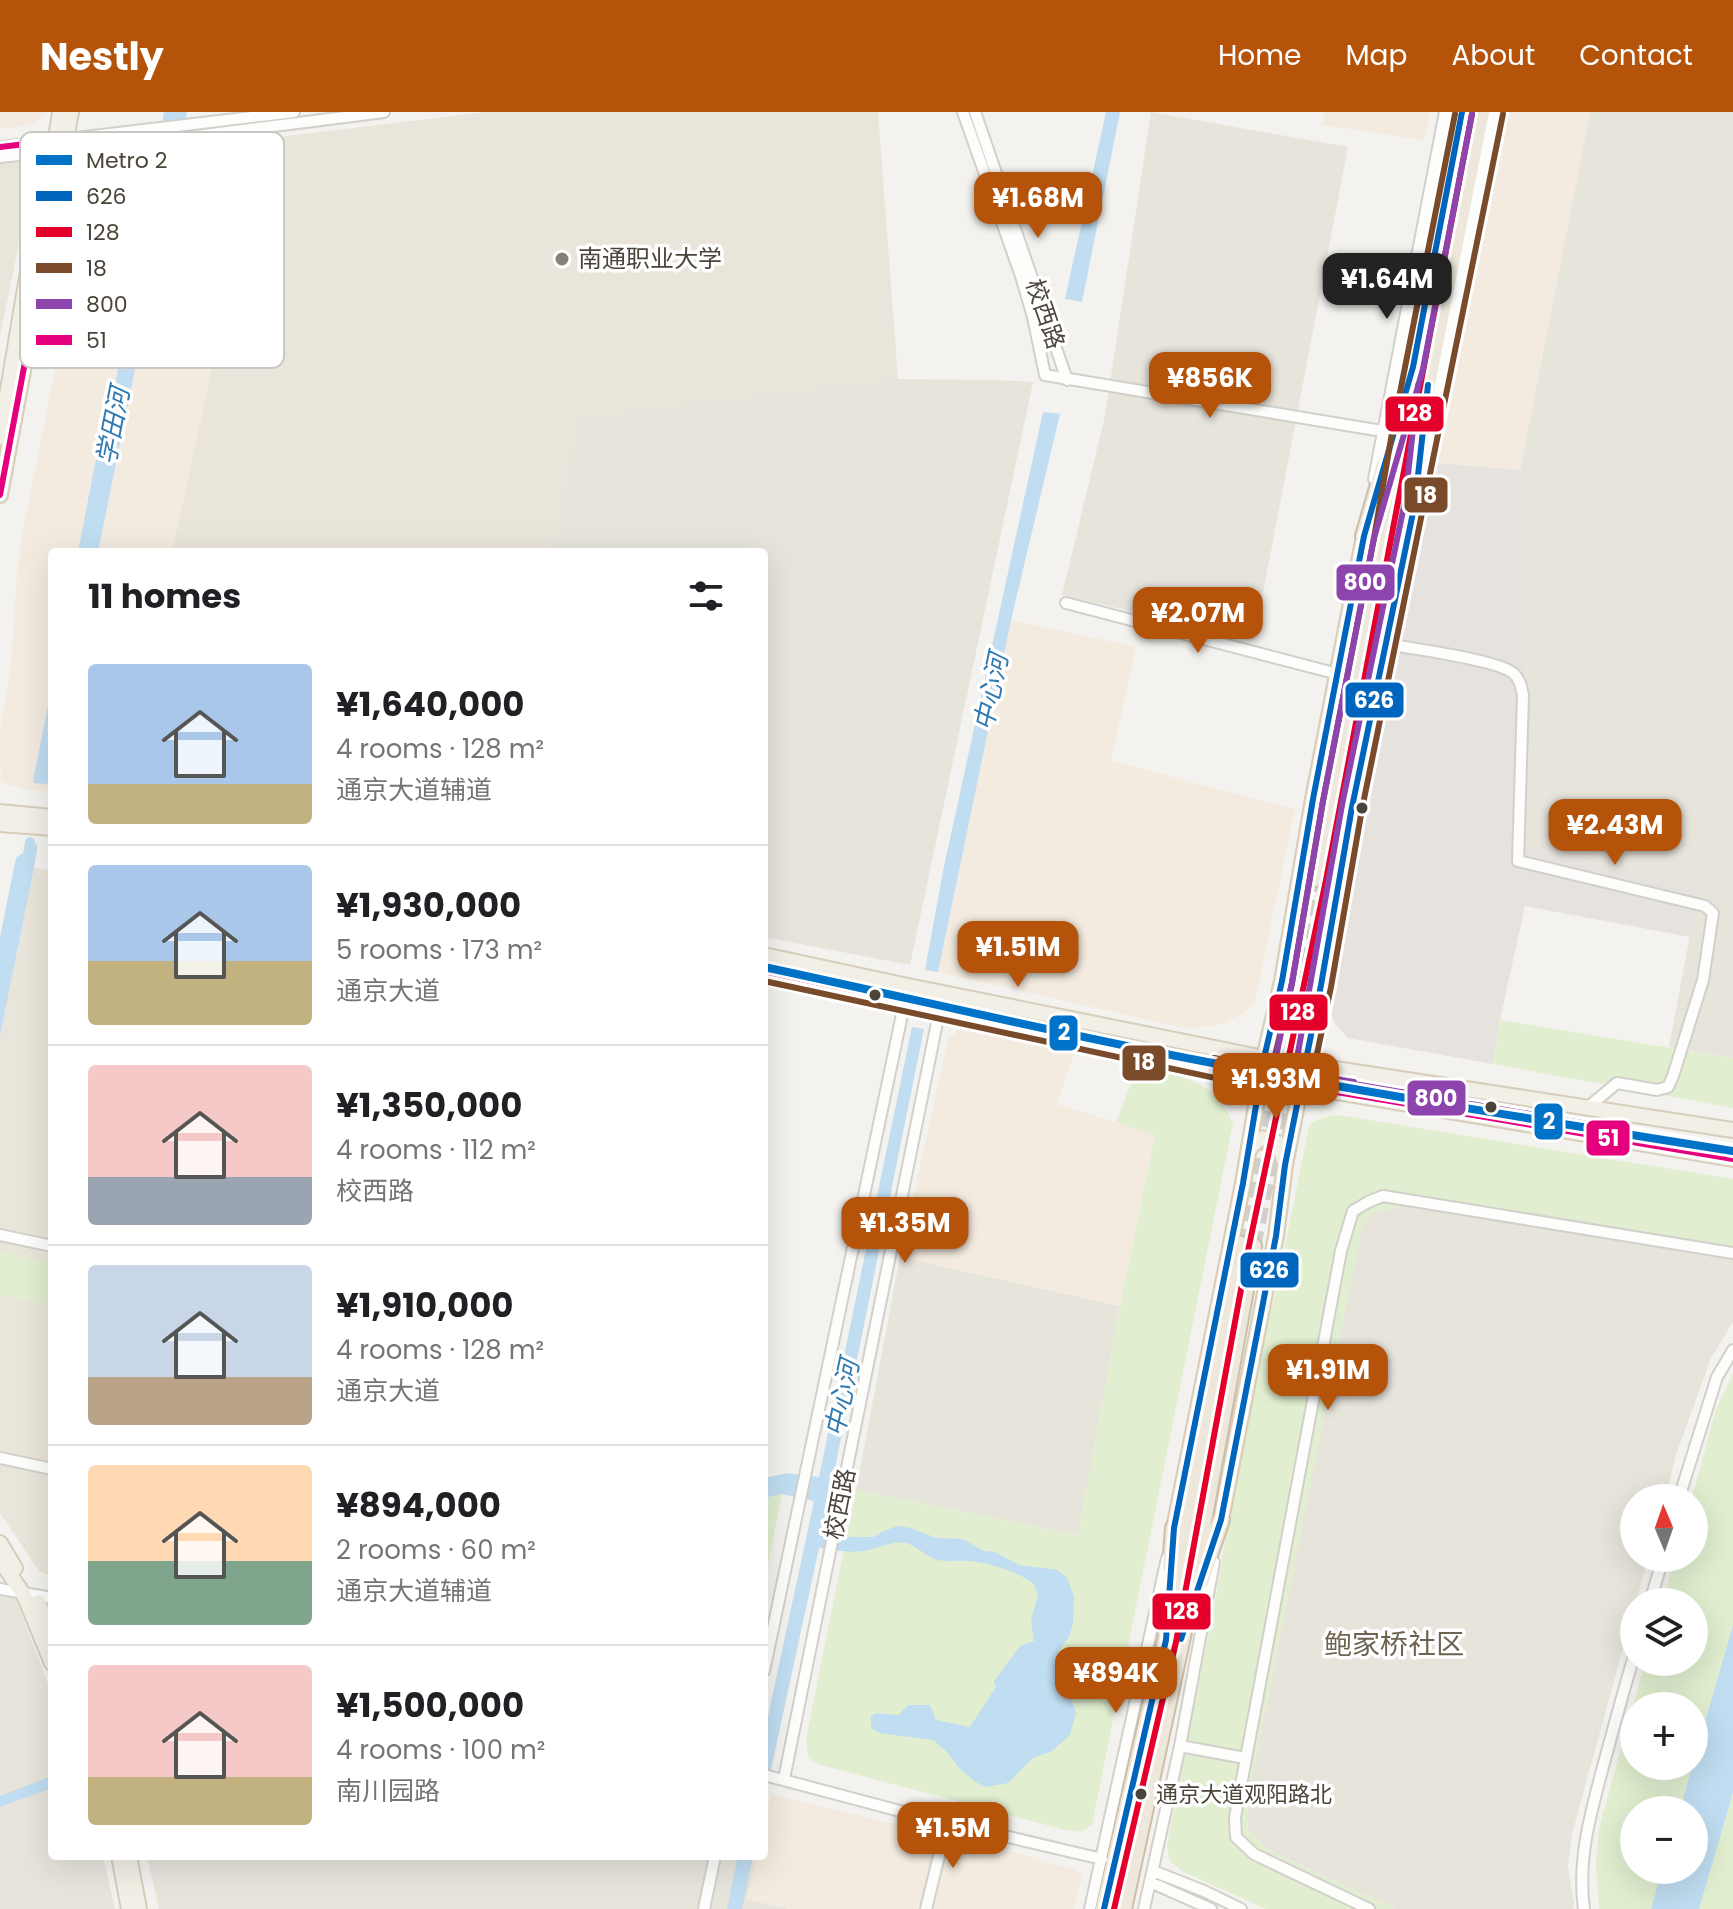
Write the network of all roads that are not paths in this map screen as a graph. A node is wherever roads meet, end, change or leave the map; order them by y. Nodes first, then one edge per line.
1 (71, 112) edge
2 (294, 112) edge
3 (384, 112) edge
4 (963, 112) edge
5 (975, 112) edge
6 (1445, 112) edge
7 (1462, 112) edge
8 (1481, 112) edge
9 (1493, 112) edge
10 (64, 132) edge
11 (166, 132) edge
12 (227, 132) edge
13 (20, 146) edge
14 (0, 147) edge
15 (20, 153) edge
16 (0, 157) edge
17 (20, 318) edge
18 (1413, 367) junction
19 (1431, 367) junction
20 (25, 370) edge
21 (1067, 380) junction
22 (1382, 431) junction
23 (0, 437) edge
24 (0, 495) edge
25 (1415, 503) junction
26 (1364, 536) junction
27 (1066, 603) dead end
28 (1386, 644) junction
29 (1338, 674) junction
30 (0, 812) edge
31 (48, 817) edge
32 (0, 824) edge
33 (48, 828) edge
34 (768, 956) edge
35 (768, 972) edge
36 (1282, 981) junction
37 (1321, 985) junction
38 (943, 993) junction
39 (906, 994) junction
40 (939, 1009) junction
41 (1264, 1058) junction
42 (1306, 1065) junction
43 (1261, 1078) junction
44 (1301, 1086) junction
45 (1587, 1108) junction
46 (1733, 1130) edge
47 (1249, 1150) junction
48 (1733, 1159) edge
49 (1285, 1165) junction
50 (0, 1235) edge
51 (48, 1245) edge
52 (1246, 1245) tunnel mouth
53 (1733, 1253) edge
54 (1733, 1350) edge
55 (0, 1458) edge
56 (48, 1468) edge
57 (1683, 1484) edge
58 (1221, 1520) junction
59 (1174, 1528) junction
60 (0, 1543) edge
61 (0, 1560) edge
62 (0, 1589) edge
63 (29, 1595) junction
64 (48, 1597) edge
65 (48, 1627) edge
66 (1174, 1639) junction
67 (48, 1651) edge
68 (768, 1652) edge
69 (1628, 1676) edge
70 (1180, 1746) junction
71 (1245, 1758) junction
72 (775, 1777) edge
73 (947, 1823) junction
74 (1102, 1859) junction
75 (120, 1860) edge
76 (130, 1860) edge
77 (714, 1860) edge
78 (1152, 1876) junction
79 (129, 1909) edge
80 (139, 1909) edge
81 (704, 1909) edge
82 (926, 1909) edge
83 (1090, 1909) edge
84 (1104, 1909) edge
85 (1123, 1909) edge
86 (1144, 1909) edge
87 (1211, 1909) edge
88 (1241, 1909) edge
89 (1369, 1909) edge
90 (1584, 1909) edge

1 - 10 main road
2 - 11 street
3 - 12 street
4 - 21 street, 校西路
5 - 21 street, 校西路
6 - 22 street
7 - 18 highway
8 - 19 highway
9 - 25 street
13 - 14 street
15 - 16 street
17 - 23 main road
18 - 19 highway
18 - 26 highway
19 - 25 highway
20 - 24 main road
21 - 22 street
22 - 26 street
25 - 28 main road
26 - 29 main road
27 - 29 street
28 - 37 main road
28 - 45 street
29 - 36 main road
30 - 31 main road
32 - 33 main road
34 - 39 main road
35 - 39 main road
36 - 37 main road
36 - 41 main road
37 - 42 main road
38 - 39 main road
38 - 40 street, 校西路
38 - 41 main road
39 - 40 main road
39 - 68 street, 校西路
40 - 43 main road
40 - 72 street, 校西路
41 - 42 main road
41 - 43 main road
42 - 44 main road
42 - 45 main road
43 - 44 main road
43 - 47 main road
44 - 48 main road
44 - 49 main road
45 - 46 main road
47 - 49 main road
47 - 59 main road
49 - 58 main road
50 - 51 street
52 - 66 highway
53 - 71 street
54 - 57 street
55 - 56 street
58 - 66 highway
58 - 70 street
59 - 66 highway
59 - 74 street
60 - 63 main road
61 - 63 main road
62 - 63 street
63 - 64 street
63 - 65 main road
63 - 67 main road
66 - 84 highway
66 - 85 highway
69 - 90 street
70 - 71 street
70 - 78 street
71 - 89 street
72 - 73 street
73 - 74 street
73 - 82 street
74 - 83 street
75 - 79 main road
76 - 80 main road
77 - 81 street
78 - 86 street
78 - 87 street
78 - 88 street

